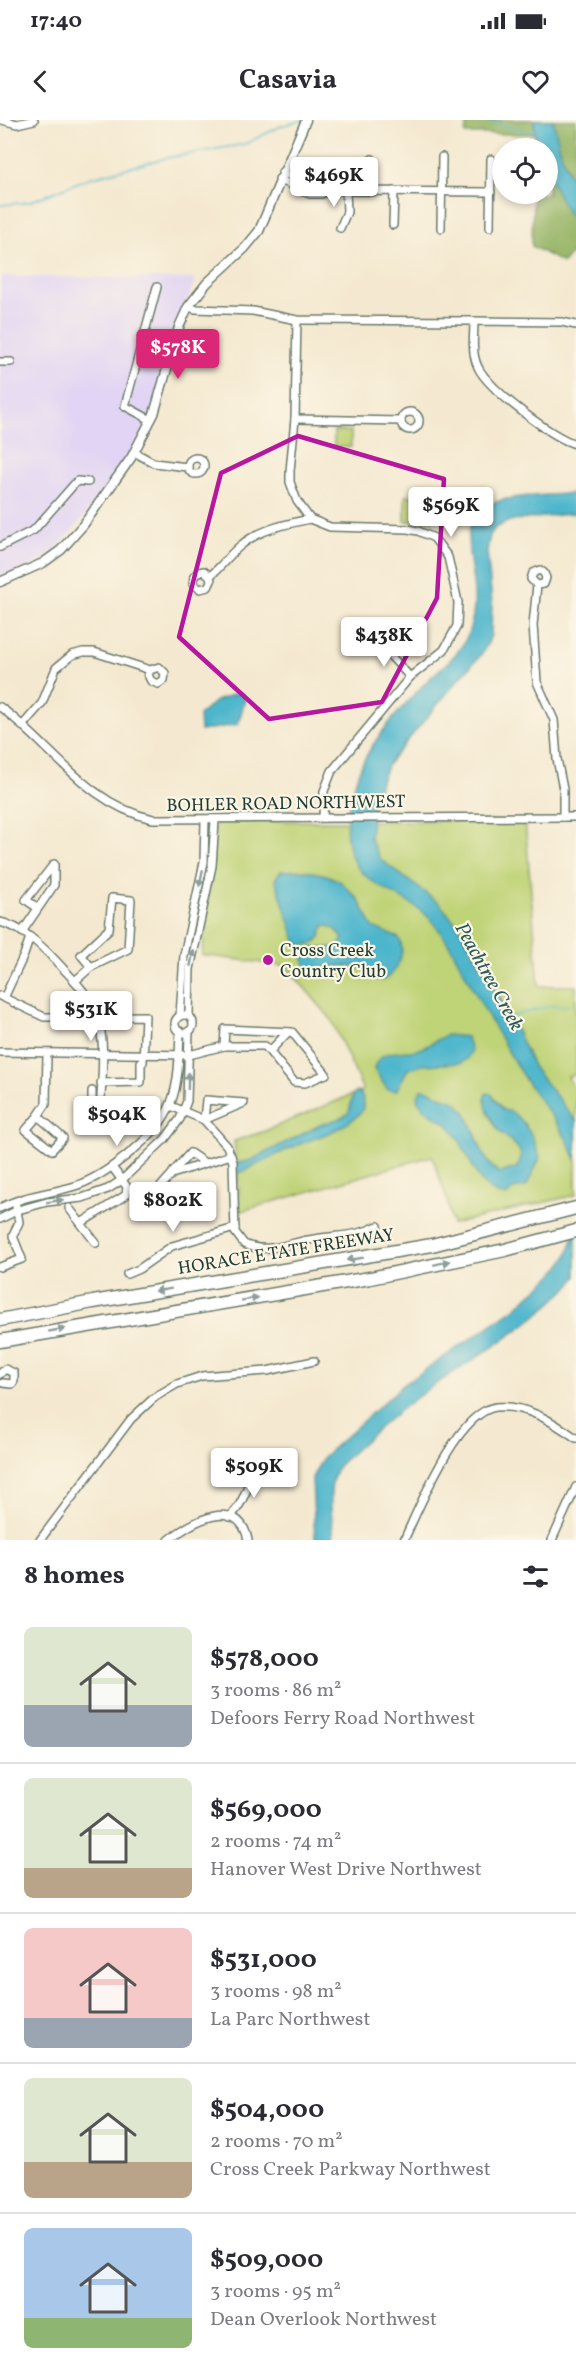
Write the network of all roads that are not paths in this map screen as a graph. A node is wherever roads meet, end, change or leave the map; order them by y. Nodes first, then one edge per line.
1 (2, 120) edge
2 (34, 120) edge
3 (304, 124) edge
4 (442, 157) dead end
5 (372, 159) dead end
6 (491, 159) dead end
7 (281, 176) junction
8 (346, 191) junction
9 (394, 191) junction
10 (372, 192) junction
11 (442, 192) junction
12 (491, 192) junction
13 (393, 225) dead end
14 (490, 227) dead end
15 (340, 228) dead end
16 (441, 228) dead end
17 (157, 288) dead end
18 (188, 307) junction
19 (297, 320) junction
20 (474, 321) junction
21 (576, 325) edge
22 (0, 362) edge
23 (11, 362) dead end
24 (295, 419) junction
25 (151, 420) junction
26 (401, 421) dead end
27 (576, 444) edge
28 (134, 452) junction
29 (187, 467) dead end
30 (88, 482) dead end
31 (310, 519) junction
32 (0, 547) edge
33 (210, 576) dead end
34 (0, 582) edge
35 (537, 585) dead end
36 (377, 641) dead end
37 (150, 670) dead end
38 (410, 677) junction
39 (0, 707) edge
40 (22, 726) junction
41 (563, 817) junction
42 (576, 817) edge
43 (323, 818) junction
44 (205, 820) junction
45 (215, 820) junction
46 (38, 908) junction
47 (0, 922) edge
48 (22, 932) junction
49 (30, 937) junction
50 (92, 967) junction
51 (75, 981) junction
52 (2, 997) edge
53 (180, 1016) junction
54 (189, 1016) junction
55 (98, 1017) junction
56 (180, 1031) junction
57 (189, 1031) junction
58 (288, 1032) junction
59 (224, 1046) junction
60 (270, 1051) junction
61 (0, 1052) edge
62 (47, 1054) junction
63 (102, 1054) junction
64 (144, 1055) junction
65 (179, 1055) junction
66 (189, 1055) junction
67 (101, 1083) junction
68 (92, 1091) dead end
69 (171, 1106) junction
70 (183, 1112) junction
71 (38, 1116) junction
72 (204, 1120) junction
73 (231, 1155) junction
74 (205, 1163) junction
75 (112, 1167) junction
76 (172, 1174) junction
77 (122, 1180) junction
78 (14, 1201) junction
79 (147, 1202) dead end
80 (0, 1208) edge
81 (69, 1208) dead end
82 (576, 1208) edge
83 (18, 1210) junction
84 (0, 1219) edge
85 (81, 1223) junction
86 (378, 1226) dead end
87 (235, 1227) junction
88 (576, 1231) edge
89 (96, 1243) dead end
90 (0, 1267) edge
91 (127, 1274) dead end
92 (0, 1320) edge
93 (0, 1341) edge
94 (314, 1361) dead end
95 (0, 1374) edge
96 (1, 1383) edge
97 (576, 1438) edge
98 (254, 1465) dead end
99 (576, 1487) edge
100 (229, 1517) junction
101 (40, 1540) edge
102 (168, 1540) edge
103 (248, 1540) edge
104 (404, 1540) edge
105 (552, 1540) edge

1 - 2 street
3 - 7 street
4 - 11 street
5 - 10 street
6 - 12 street
7 - 8 street
7 - 18 street
8 - 10 street
8 - 15 street
9 - 10 street
9 - 11 street
9 - 13 street
11 - 12 street
11 - 16 street
12 - 14 street
17 - 25 street
18 - 19 street
18 - 25 street
19 - 20 street
19 - 24 street
20 - 21 street
20 - 27 street
22 - 23 street
24 - 26 street
24 - 31 street
25 - 28 street
28 - 29 street
28 - 34 street
30 - 32 street
31 - 33 street
31 - 38 street
35 - 41 street
36 - 38 street
37 - 40 street
38 - 43 street
39 - 40 street, BOHLER ROAD NORTHWEST
40 - 44 street, BOHLER ROAD NORTHWEST
41 - 42 street, BOHLER ROAD NORTHWEST
41 - 43 street, BOHLER ROAD NORTHWEST
43 - 45 street, BOHLER ROAD NORTHWEST
44 - 45 street, BOHLER ROAD NORTHWEST
44 -> 53 street
54 -> 45 street
46 - 46 street
46 - 48 street
47 - 48 street
48 - 49 street
49 - 51 street
49 - 52 street
50 - 50 street
50 - 51 street
51 - 55 street
52 - 55 street
53 - 54 street
53 - 56 street
54 - 57 street
55 - 63 street
55 - 64 street
56 - 57 street
56 - 65 street
57 - 66 street
58 - 59 street
58 - 60 street
58 - 60 street
59 - 60 street
59 - 66 street
61 - 62 street
62 - 63 street
62 - 71 street
63 - 64 street
63 - 67 street
64 - 65 street
64 - 67 street
65 - 66 street
65 - 69 street
70 -> 66 street
67 - 68 street
69 - 70 street
69 - 75 street
70 - 72 street
70 - 77 street
71 - 71 street
72 - 72 street
72 - 73 street
73 - 74 street
73 - 87 street
74 - 76 street
74 - 76 street
75 - 77 street
75 - 78 street
76 - 79 street
83 -> 77 street
77 - 85 street
78 - 80 street
78 - 83 street
81 - 85 street
82 -> 92 highway, HORACE E TATE FREEWAY
83 - 84 street
83 - 90 street
85 - 89 street
86 - 87 street
87 - 91 street
93 -> 88 highway
94 - 101 street
95 - 96 street
97 - 104 street
98 - 100 street
99 - 105 street
100 - 102 street
100 - 103 street

